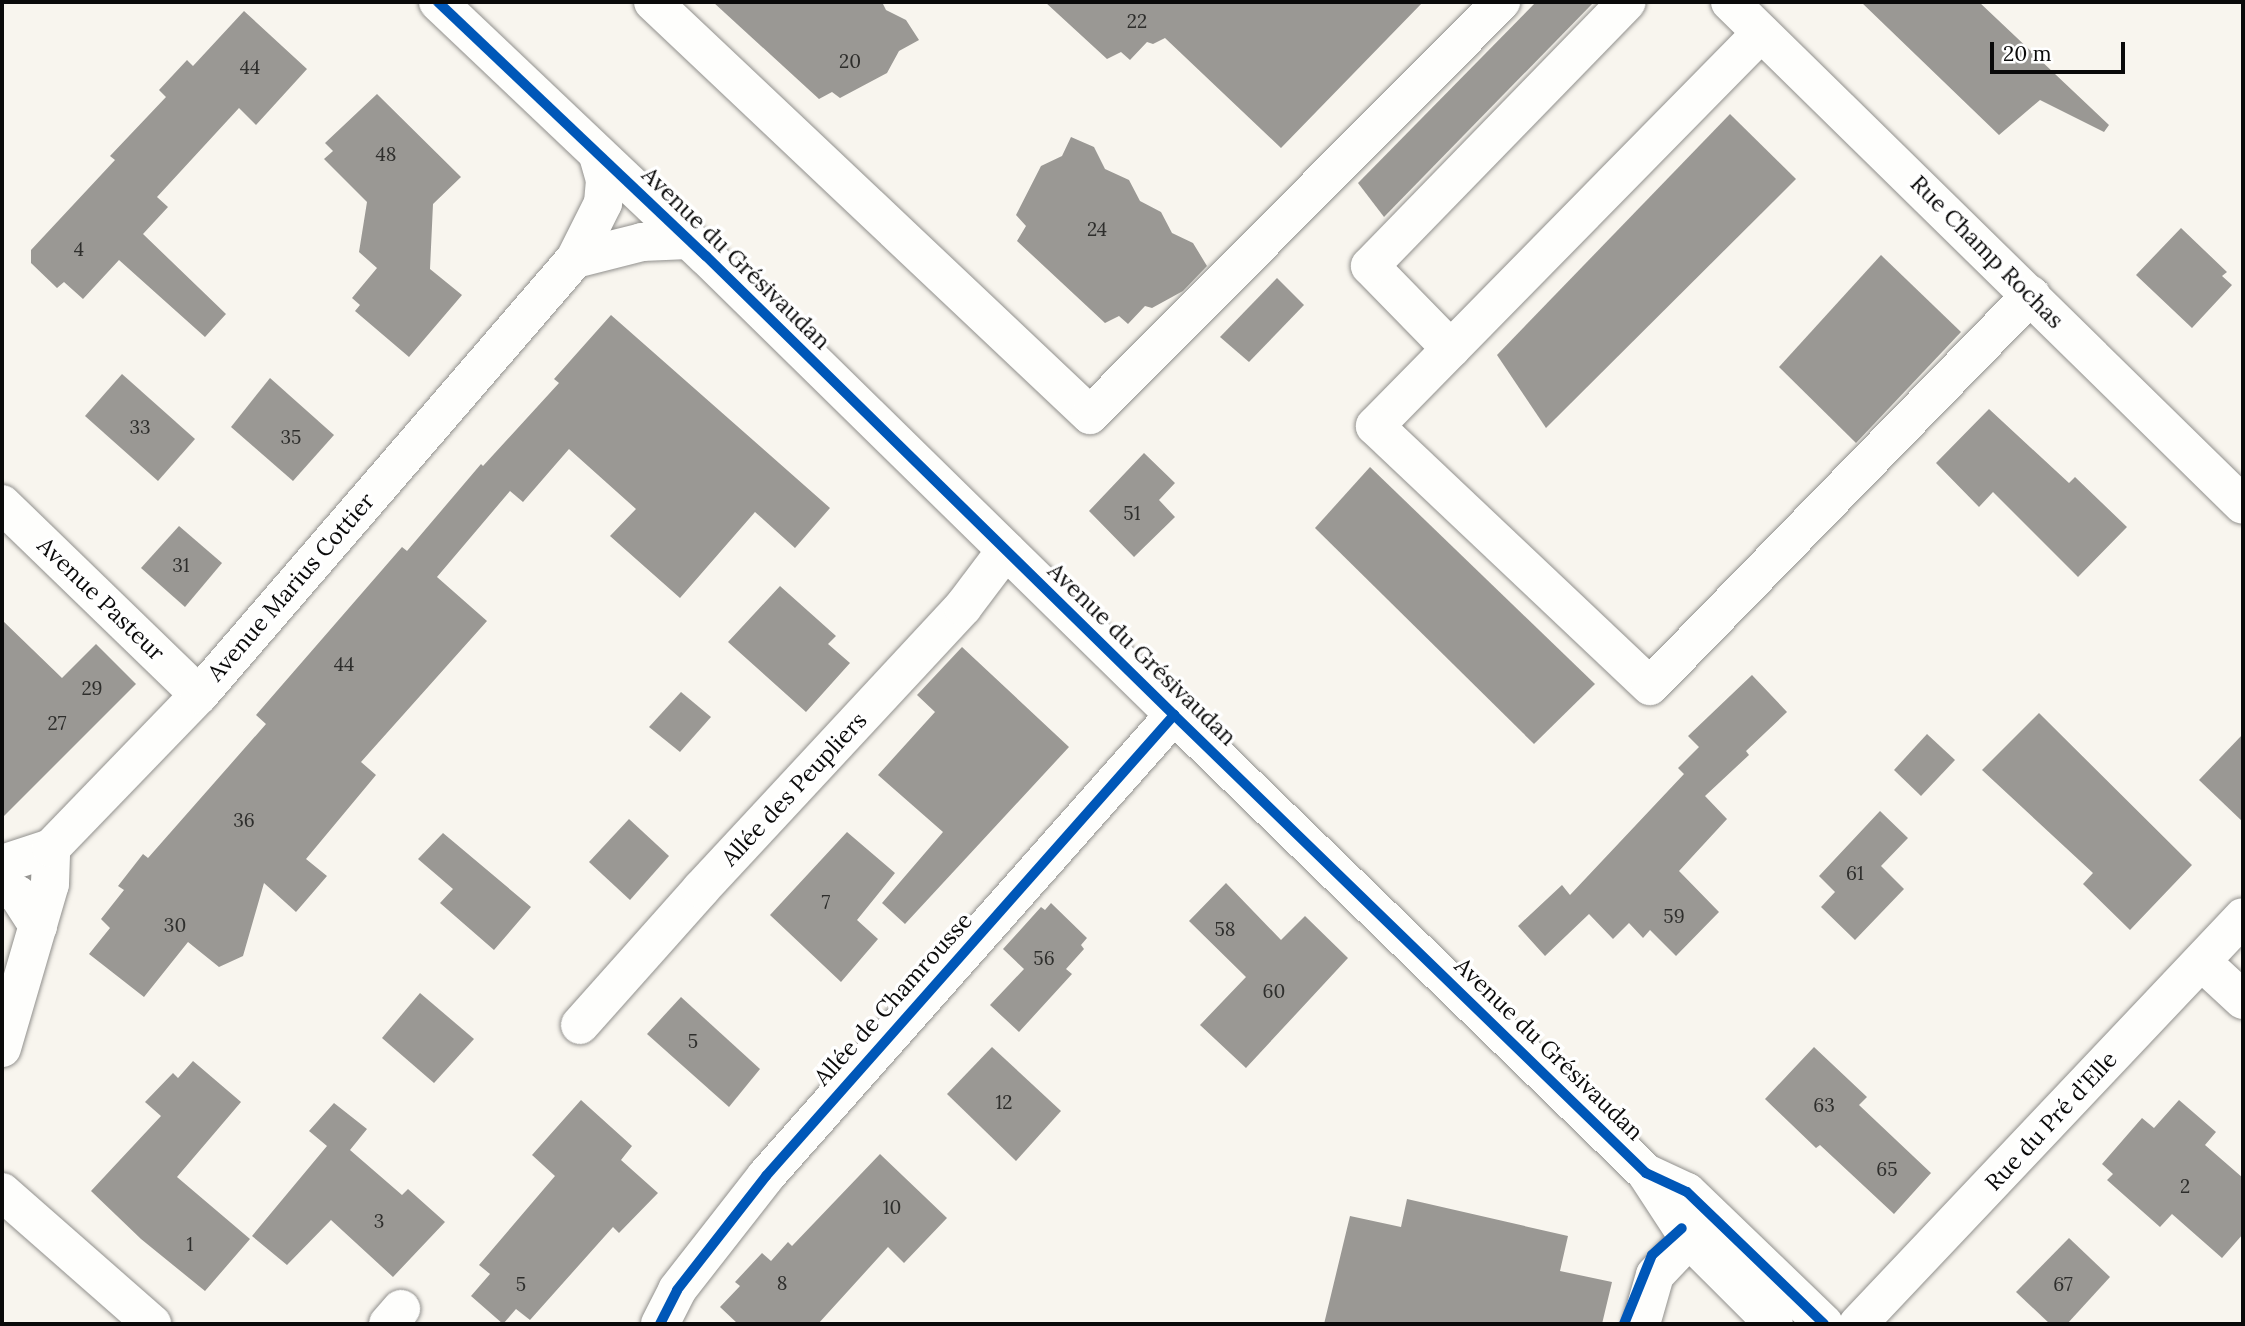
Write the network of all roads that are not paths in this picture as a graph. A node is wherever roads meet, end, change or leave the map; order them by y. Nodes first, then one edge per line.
1 (438, 2) edge
2 (653, 2) edge
3 (1501, 2) edge
4 (1627, 2) edge
5 (1730, 2) edge
6 (1761, 33) junction
7 (598, 156) junction
8 (688, 240) junction
9 (575, 259) junction
10 (2031, 295) junction
11 (1451, 349) junction
12 (2, 504) edge
13 (2243, 505) edge
14 (1006, 550) junction
15 (199, 695) junction
16 (1174, 715) junction
17 (51, 848) junction
18 (2, 864) edge
19 (2, 884) edge
20 (2243, 917) edge
21 (38, 926) junction
22 (2202, 962) junction
23 (2243, 1000) edge
24 (580, 1025) dead end
25 (2, 1048) edge
26 (2, 1192) edge
27 (1703, 1229) junction
28 (152, 1324) edge
29 (660, 1324) edge
30 (1641, 1324) edge
31 (1773, 1324) edge
32 (1824, 1324) edge
33 (1858, 1324) edge

1 - 7 street, Avenue du Grésivaudan
2 - 3 street
4 - 11 street
5 - 6 street, Rue Champ Rochas
6 - 10 street, Rue Champ Rochas
6 - 11 street
7 - 8 street, Avenue du Grésivaudan
7 - 9 street, Avenue Marius Cottier
8 - 9 street
8 - 14 street, Avenue du Grésivaudan
9 - 15 street, Avenue Marius Cottier
10 - 11 street
10 - 13 street, Rue Champ Rochas
12 - 15 street, Avenue Pasteur
14 - 16 street, Avenue du Grésivaudan
14 - 24 street, Allée des Peupliers
15 - 17 street, Avenue Marius Cottier
16 - 27 street, Avenue du Grésivaudan
16 - 29 street, Allée de Chamrousse
17 - 18 street
17 - 21 street
19 - 21 street
20 - 22 street, Rue du Pré d'Elle
21 - 25 street
22 - 23 street
22 - 33 street, Rue du Pré d'Elle
26 - 28 street
27 - 30 street
27 - 31 street, Avenue du Grésivaudan
27 - 32 street, Avenue du Grésivaudan

